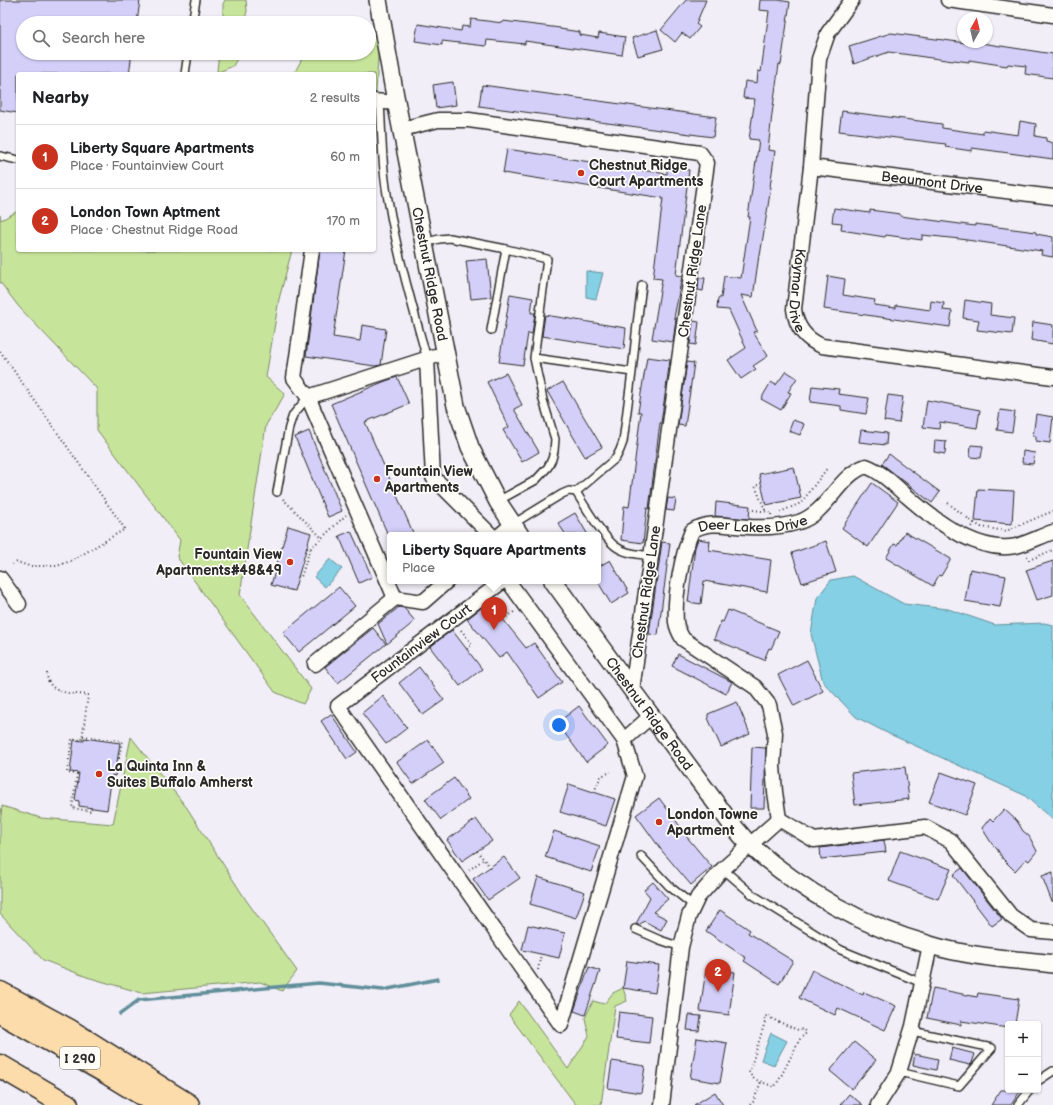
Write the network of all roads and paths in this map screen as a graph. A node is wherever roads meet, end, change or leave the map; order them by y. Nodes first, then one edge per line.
1 (196, 0) edge
2 (378, 0) edge
3 (852, 0) edge
4 (948, 0) edge
5 (1053, 14) edge
6 (193, 16) edge
7 (187, 60) edge
8 (185, 72) edge
9 (383, 102) edge
10 (402, 129) junction
11 (0, 156) edge
12 (16, 160) edge
13 (811, 166) junction
14 (1053, 197) edge
15 (424, 243) junction
16 (506, 248) junction
17 (312, 252) edge
18 (642, 285) dead end
19 (491, 330) dead end
20 (0, 351) edge
21 (445, 353) junction
22 (534, 358) junction
23 (427, 359) junction
24 (632, 372) junction
25 (1053, 377) edge
26 (308, 397) junction
27 (828, 467) dead end
28 (758, 484) dead end
29 (277, 492) dead end
30 (576, 492) junction
31 (283, 498) dead end
32 (498, 502) junction
33 (948, 503) dead end
34 (1053, 511) edge
35 (766, 512) dead end
36 (778, 513) dead end
37 (344, 516) dead end
38 (974, 523) junction
39 (516, 529) edge
40 (488, 532) edge
41 (1053, 532) edge
42 (965, 536) junction
43 (322, 538) junction
44 (307, 548) dead end
45 (310, 549) junction
46 (651, 556) junction
47 (12, 564) dead end
48 (298, 576) dead end
49 (0, 578) edge
50 (387, 582) edge
51 (388, 584) edge
52 (444, 584) edge
53 (509, 584) edge
54 (512, 584) edge
55 (555, 584) edge
56 (394, 598) junction
57 (19, 604) dead end
58 (452, 620) junction
59 (467, 649) dead end
60 (315, 664) dead end
61 (47, 673) dead end
62 (632, 690) junction
63 (651, 716) junction
64 (83, 736) junction
65 (624, 740) junction
66 (118, 757) dead end
67 (611, 772) dead end
68 (594, 792) dead end
69 (92, 808) dead end
70 (779, 819) junction
71 (749, 844) junction
72 (477, 851) dead end
73 (641, 856) dead end
74 (484, 859) junction
75 (490, 867) dead end
76 (723, 869) junction
77 (459, 878) junction
78 (694, 906) junction
79 (635, 929) dead end
80 (1053, 932) edge
81 (930, 945) junction
82 (681, 947) junction
83 (1053, 964) edge
84 (922, 983) junction
85 (0, 993) edge
86 (0, 1012) edge
87 (912, 1031) junction
88 (0, 1066) edge
89 (1053, 1071) edge
90 (899, 1072) junction
91 (1041, 1079) edge
92 (761, 1082) junction
93 (1028, 1093) edge
94 (67, 1105) edge
95 (160, 1105) edge
96 (188, 1105) edge
97 (662, 1105) edge
98 (750, 1105) edge
99 (878, 1105) edge
100 (1018, 1105) edge

1 - 6 lane
2 - 9 street, Chestnut Ridge Road
3 - 13 street, Kaymar Drive
4 - 5 street
7 - 8 lane
9 - 10 street, Chestnut Ridge Road
9 - 23 lane
10 - 15 street, Chestnut Ridge Road
10 - 46 street, Chestnut Ridge Lane
11 - 12 lane
13 - 14 street, Beaumont Drive
13 - 25 street, Kaymar Drive
15 - 16 lane
15 - 21 street, Chestnut Ridge Road
16 - 19 lane
16 - 22 lane
17 - 26 street
18 - 24 lane
20 - 47 path
21 - 23 street
21 - 32 street, Chestnut Ridge Road
22 - 24 lane
22 - 32 lane
23 - 26 street
23 - 40 street
24 - 30 lane
26 - 29 lane
26 - 50 street
27 - 36 path
28 - 35 path
30 - 39 lane
30 - 46 lane
31 - 43 path
32 - 39 street, Chestnut Ridge Road
33 - 38 path
34 - 38 path
37 - 43 path
38 - 42 path
41 - 42 street, Deer Lakes Drive
42 - 70 street, Deer Lakes Drive
43 - 45 path
44 - 45 path
45 - 48 path
46 - 62 street, Chestnut Ridge Lane
49 - 57 street
51 - 56 street
52 - 56 street
53 - 58 street, Fountainview Court
54 - 65 street
55 - 62 street, Chestnut Ridge Road
56 - 60 street
58 - 59 path
58 - 77 street, Fountainview Court
61 - 64 path
62 - 63 street, Chestnut Ridge Road
63 - 65 street
63 - 71 street, Chestnut Ridge Road
64 - 66 path
64 - 69 path
65 - 77 street
67 - 68 path
70 - 71 street
70 - 80 street
71 - 76 street
71 - 81 street, Chestnut Ridge Road
72 - 74 path
73 - 78 lane
74 - 75 path
74 - 77 path
76 - 78 street
76 - 84 lane
78 - 82 street
79 - 82 lane
81 - 83 street, Chestnut Ridge Road
81 - 84 street
82 - 97 street
84 - 87 street
85 - 96 highway
86 - 95 highway, I 290
87 - 90 street
87 - 90 lane
88 - 94 highway
89 - 91 lane
90 - 99 street
92 - 92 path
92 - 98 path
93 - 100 lane

